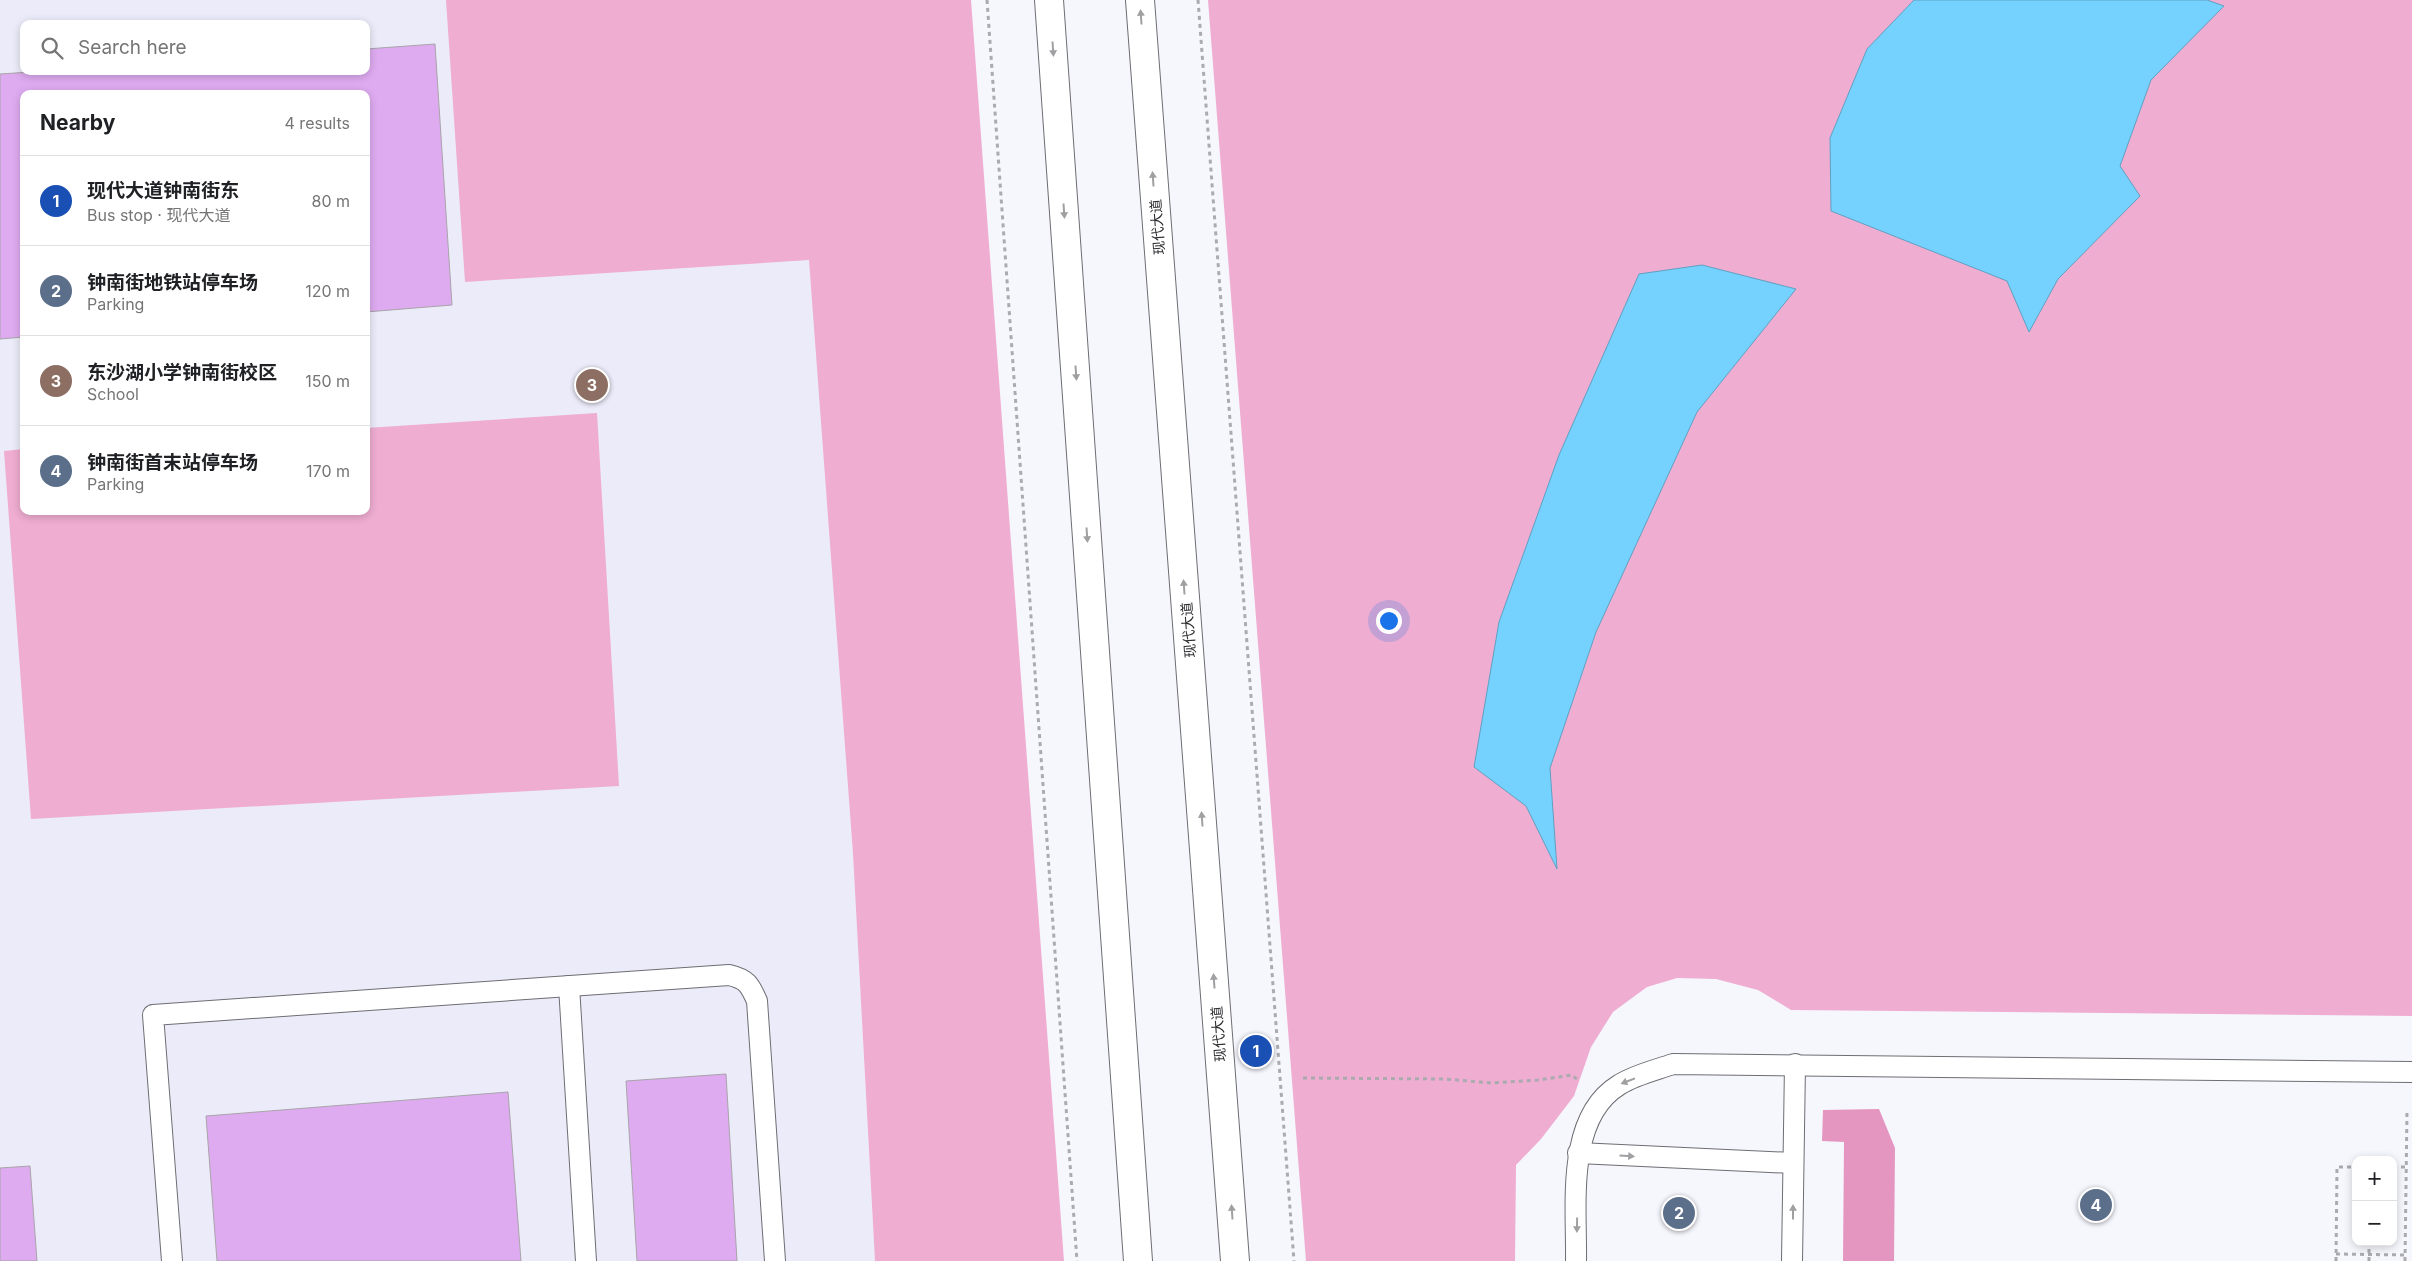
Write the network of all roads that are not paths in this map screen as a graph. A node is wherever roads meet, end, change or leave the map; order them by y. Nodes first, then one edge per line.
1 (1049, 0) edge
2 (1140, 0) edge
3 (569, 986) junction
4 (1795, 1064) junction
5 (2412, 1072) edge
6 (1578, 1153) junction
7 (1793, 1163) junction
8 (172, 1261) edge
9 (586, 1261) edge
10 (775, 1261) edge
11 (1138, 1261) edge
12 (1235, 1261) edge
13 (1576, 1261) edge
14 (1792, 1261) edge

1 -> 11 main road
12 -> 2 main road, 现代大道
3 - 8 lane
3 - 9 lane
3 - 10 lane
4 - 5 lane
4 -> 6 lane
4 - 7 lane
6 -> 7 lane
6 -> 13 lane
14 -> 7 lane

